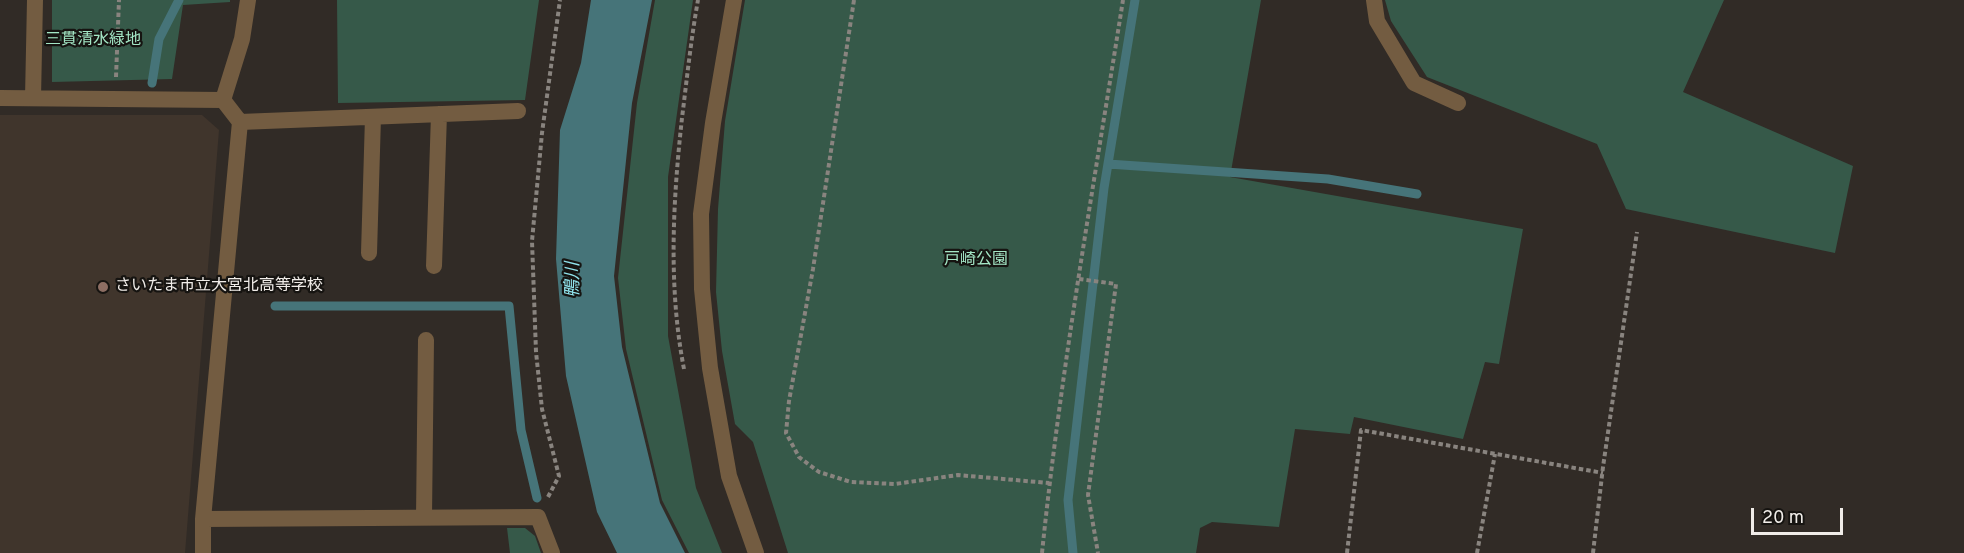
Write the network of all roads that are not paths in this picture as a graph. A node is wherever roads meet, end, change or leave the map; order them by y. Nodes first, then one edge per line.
1 (35, 0) edge
2 (248, 0) edge
3 (734, 0) edge
4 (1374, 0) edge
5 (0, 98) edge
6 (33, 99) junction
7 (223, 100) junction
8 (1458, 103) dead end
9 (518, 111) dead end
10 (439, 114) junction
11 (374, 117) junction
12 (240, 122) junction
13 (369, 253) dead end
14 (434, 266) dead end
15 (426, 339) dead end
16 (424, 517) junction
17 (203, 519) junction
18 (203, 553) edge
19 (552, 553) edge
20 (756, 553) edge

1 - 6 street
2 - 7 street
3 - 20 street
4 - 8 street
5 - 6 street
6 - 7 street
7 - 12 street
9 - 10 street
10 - 11 street
10 - 14 street
11 - 12 street
11 - 13 street
12 - 17 street
15 - 16 street
16 - 17 street
16 - 19 street
17 - 18 street

